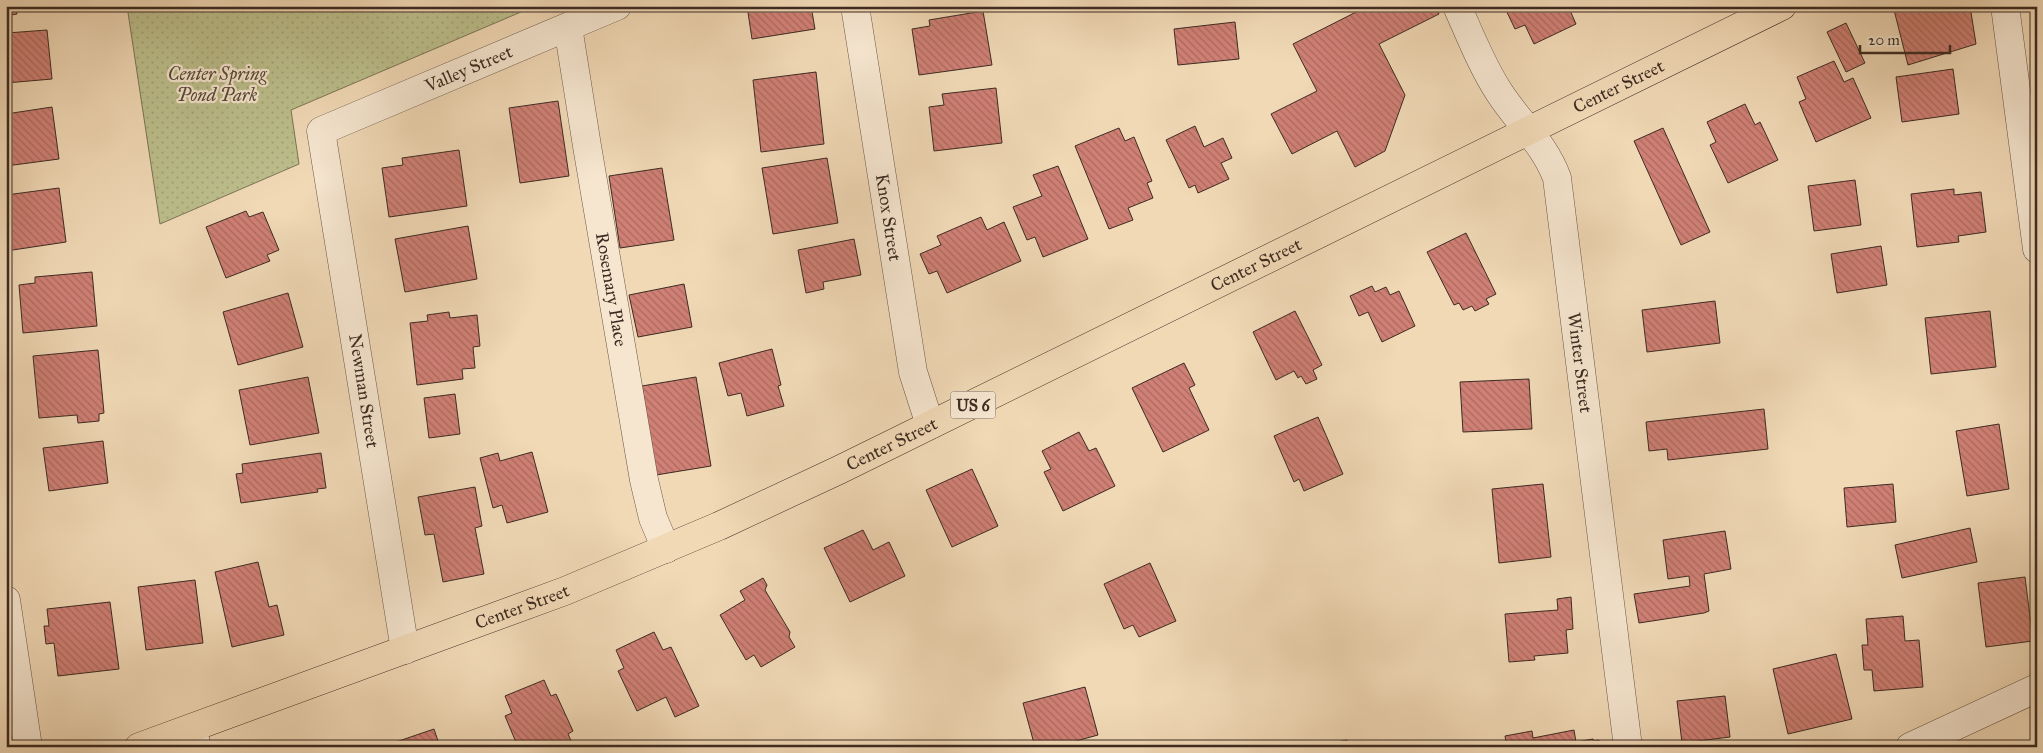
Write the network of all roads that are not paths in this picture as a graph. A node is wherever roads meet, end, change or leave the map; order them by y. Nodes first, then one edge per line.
1 (617, 6) edge
2 (855, 6) edge
3 (1456, 6) edge
4 (1782, 6) edge
5 (2004, 6) edge
6 (568, 27) junction
7 (321, 131) joint
8 (1529, 131) junction
9 (2037, 249) edge
10 (930, 425) junction
11 (666, 549) junction
12 (6, 600) edge
13 (405, 650) junction
14 (2037, 688) edge
15 (195, 737) edge
16 (28, 747) edge
17 (139, 747) edge
18 (1628, 747) edge
19 (1910, 747) edge

1 - 6 street, Valley Street
2 - 10 street, Knox Street
3 - 8 street, Winter Street
4 - 8 main road, Center Street / US 6
5 - 9 street
6 - 7 street, Valley Street
6 - 11 street, Rosemary Place
7 - 13 street, Newman Street
8 - 10 main road, Center Street / US 6
8 - 18 street, Winter Street
10 - 11 main road, Center Street / US 6
11 - 13 main road, Center Street / US 6
12 - 16 street
13 - 15 main road, Center Street / US 6
14 - 19 street
15 - 17 main road, Center Street / US 6

